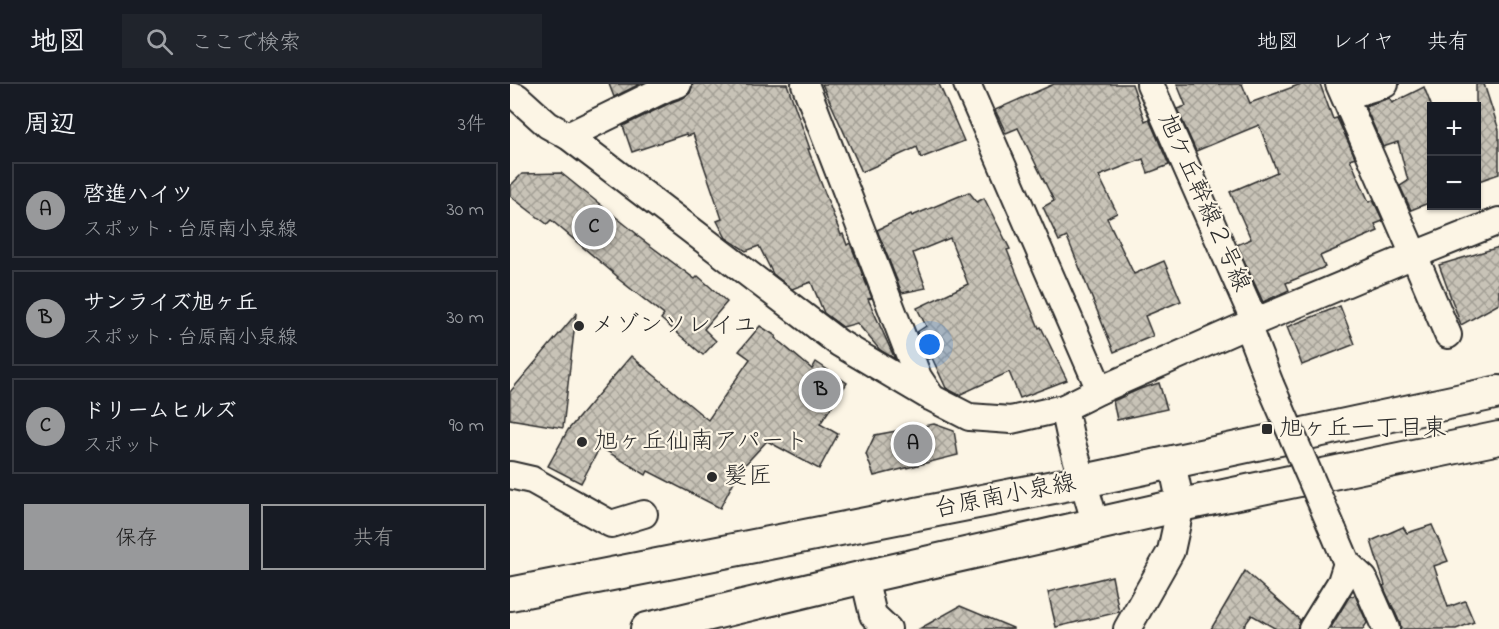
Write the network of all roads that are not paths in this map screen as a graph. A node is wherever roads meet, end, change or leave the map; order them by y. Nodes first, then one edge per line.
1 (678, 84) edge
2 (805, 84) edge
3 (967, 84) edge
4 (1150, 84) edge
5 (1385, 84) edge
6 (1342, 90) edge
7 (510, 95) edge
8 (568, 136) junction
9 (1499, 221) edge
10 (1414, 255) junction
11 (1251, 324) junction
12 (1448, 335) dead end
13 (1100, 390) junction
14 (1499, 392) edge
15 (932, 398) junction
16 (1064, 408) junction
17 (1499, 438) edge
18 (1172, 463) junction
19 (510, 475) edge
20 (1084, 481) junction
21 (1181, 505) junction
22 (644, 514) dead end
23 (1096, 525) junction
24 (1347, 563) junction
25 (864, 577) junction
26 (510, 594) edge
27 (647, 629) edge
28 (888, 629) edge
29 (1127, 629) edge
30 (1312, 629) edge
31 (1386, 629) edge

1 - 8 street
2 - 15 street
3 - 13 street
4 - 11 street, 旭ケ丘幹線２号線
5 - 6 street
6 - 10 street
7 - 8 street
8 - 15 street
9 - 10 street
10 - 11 street
10 - 12 street
11 - 13 street
11 - 24 street, 旭ケ丘幹線２号線, bridge
13 - 16 street
14 - 18 street, 台原南小泉線
15 - 16 street
16 - 20 street
17 - 21 street, 台原南小泉線
18 - 20 street, 台原南小泉線
18 - 21 street
19 - 22 street
20 - 23 street
20 - 26 street, 台原南小泉線
21 - 23 street, 台原南小泉線
21 - 29 street
23 - 25 street, 台原南小泉線
24 - 30 street
24 - 31 street
25 - 27 street, 台原南小泉線
25 - 28 street

